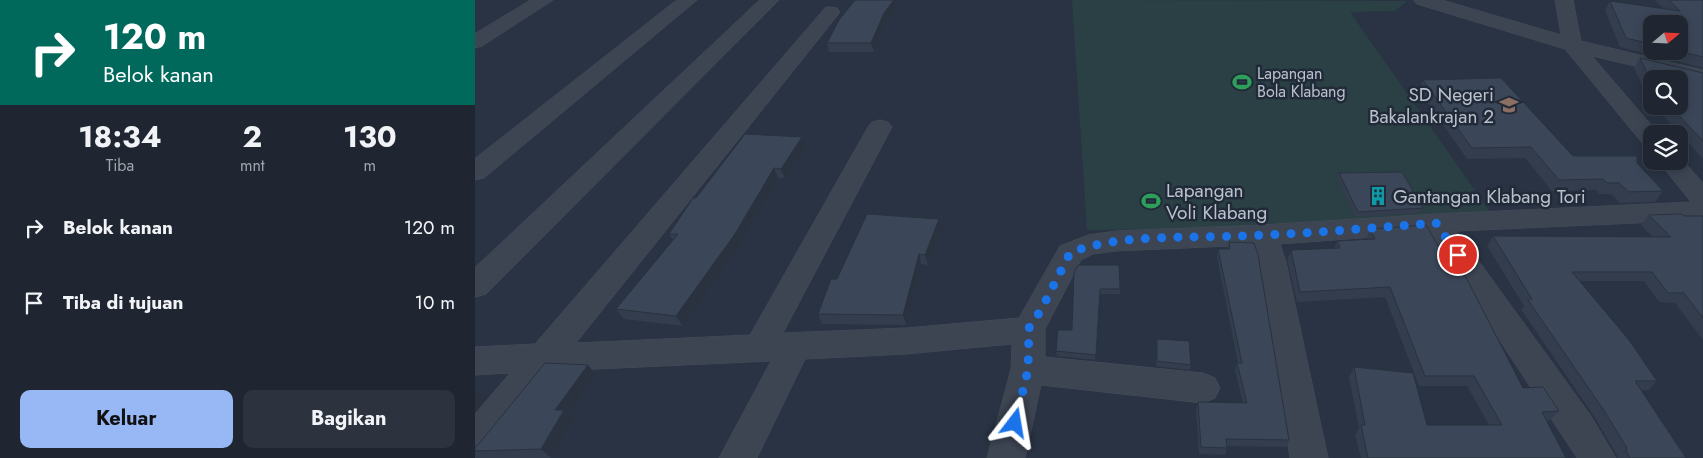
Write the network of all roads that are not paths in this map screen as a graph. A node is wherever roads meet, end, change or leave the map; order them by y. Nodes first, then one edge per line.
1 (544, 0) edge
2 (687, 0) edge
3 (770, 0) edge
4 (1423, 0) edge
5 (1564, 0) edge
6 (831, 12) dead end
7 (475, 42) edge
8 (1572, 45) junction
9 (1703, 76) edge
10 (880, 127) dead end
11 (1643, 129) edge
12 (1678, 170) edge
13 (475, 172) edge
14 (1703, 199) edge
15 (1703, 211) edge
16 (1436, 223) junction
17 (1263, 235) junction
18 (475, 286) edge
19 (1029, 328) junction
20 (795, 346) junction
21 (759, 348) junction
22 (543, 359) junction
23 (475, 361) edge
24 (1028, 370) junction
25 (1203, 388) dead end
26 (475, 441) edge
27 (738, 458) edge
28 (1006, 458) edge
29 (1309, 458) edge
30 (1597, 458) edge

1 - 7 street
2 - 13 street
3 - 18 street
4 - 8 street
5 - 8 street
6 - 22 street
8 - 9 street
8 - 11 street
10 - 21 street
12 - 14 street
15 - 16 street
16 - 17 street
16 - 30 street
17 - 19 street
17 - 29 street
19 - 20 street
19 - 24 street
20 - 21 street
20 - 27 street
21 - 22 street
22 - 23 street
22 - 26 street
24 - 25 street
24 - 28 street

